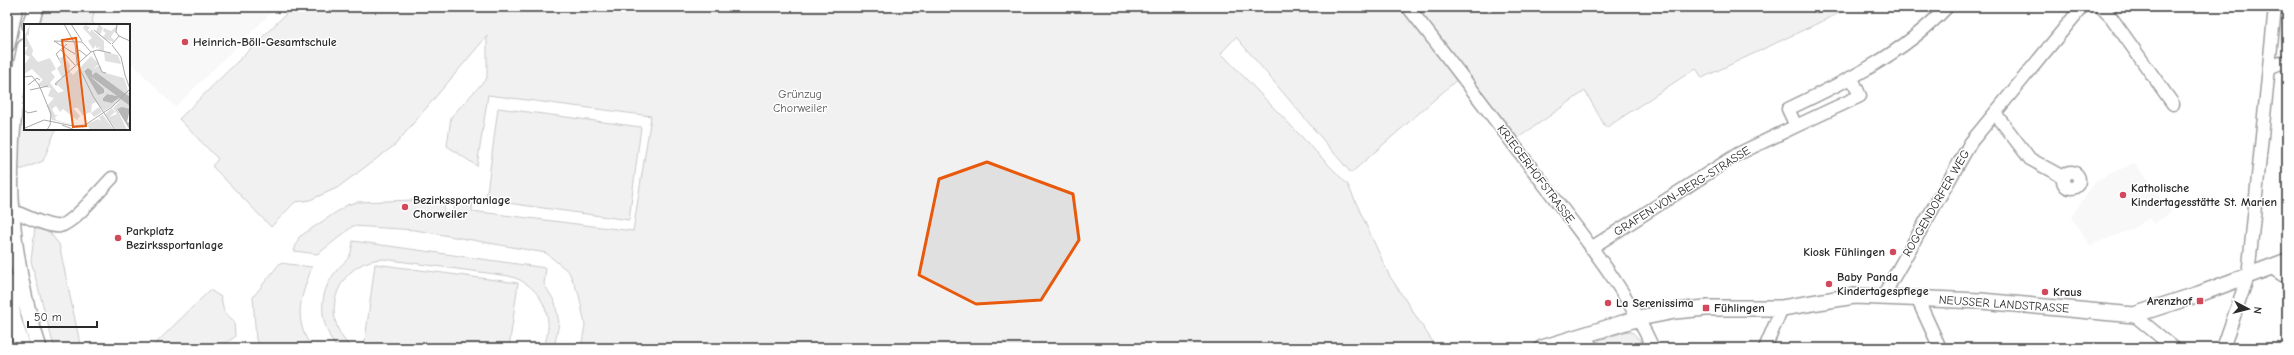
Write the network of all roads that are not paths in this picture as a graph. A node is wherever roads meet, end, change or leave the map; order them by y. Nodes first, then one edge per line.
1 (15, 7) edge
2 (36, 7) edge
3 (1408, 7) edge
4 (2082, 7) edge
5 (2101, 7) edge
6 (2275, 7) edge
7 (1945, 8) edge
8 (30, 24) edge
9 (7, 45) edge
10 (24, 51) edge
11 (2287, 60) edge
12 (2269, 68) junction
13 (1852, 78) junction
14 (2173, 104) dead end
15 (1995, 113) junction
16 (1796, 126) junction
17 (2063, 177) dead end
18 (112, 178) dead end
19 (9, 209) edge
20 (1592, 248) junction
21 (2287, 261) edge
22 (2272, 268) junction
23 (2287, 275) edge
24 (2248, 276) junction
25 (7, 282) edge
26 (1883, 296) junction
27 (1917, 298) junction
28 (1782, 308) junction
29 (2134, 315) junction
30 (1639, 318) junction
31 (1582, 336) junction
32 (23, 348) edge
33 (39, 348) edge
34 (1542, 348) edge
35 (1594, 348) edge
36 (1653, 348) edge
37 (1765, 348) edge
38 (1940, 348) edge
39 (2174, 348) edge
40 (2223, 348) edge

1 - 9 main road
2 - 8 main road
3 - 20 street, KRIEGERHOFSTRASSE
4 - 15 street, ROGGENDORFER WEG
5 - 14 street
6 - 12 street
7 - 13 street
10 - 19 main road
11 - 12 street
12 - 24 street
13 - 16 street
13 - 16 street, GRAFEN-VON-BERG-STRASSE
15 - 17 street
15 - 26 street, ROGGENDORFER WEG
16 - 20 street, GRAFEN-VON-BERG-STRASSE
18 - 19 street
19 - 33 main road
20 - 30 street, KRIEGERHOFSTRASSE
21 - 22 main road, NEUSSER LANDSTRASSE
22 - 23 street
22 - 24 main road, NEUSSER LANDSTRASSE
24 - 29 main road, NEUSSER LANDSTRASSE
24 - 40 street
25 - 32 main road
26 - 27 main road, NEUSSER LANDSTRASSE
26 - 28 main road, NEUSSER LANDSTRASSE
27 - 29 main road, NEUSSER LANDSTRASSE
27 - 38 street
28 - 30 main road, NEUSSER LANDSTRASSE
28 - 37 street
29 - 39 street
30 - 31 main road, NEUSSER LANDSTRASSE
30 - 36 street, KRIEGERHOFSTRASSE
31 - 34 main road, NEUSSER LANDSTRASSE
31 - 35 street

